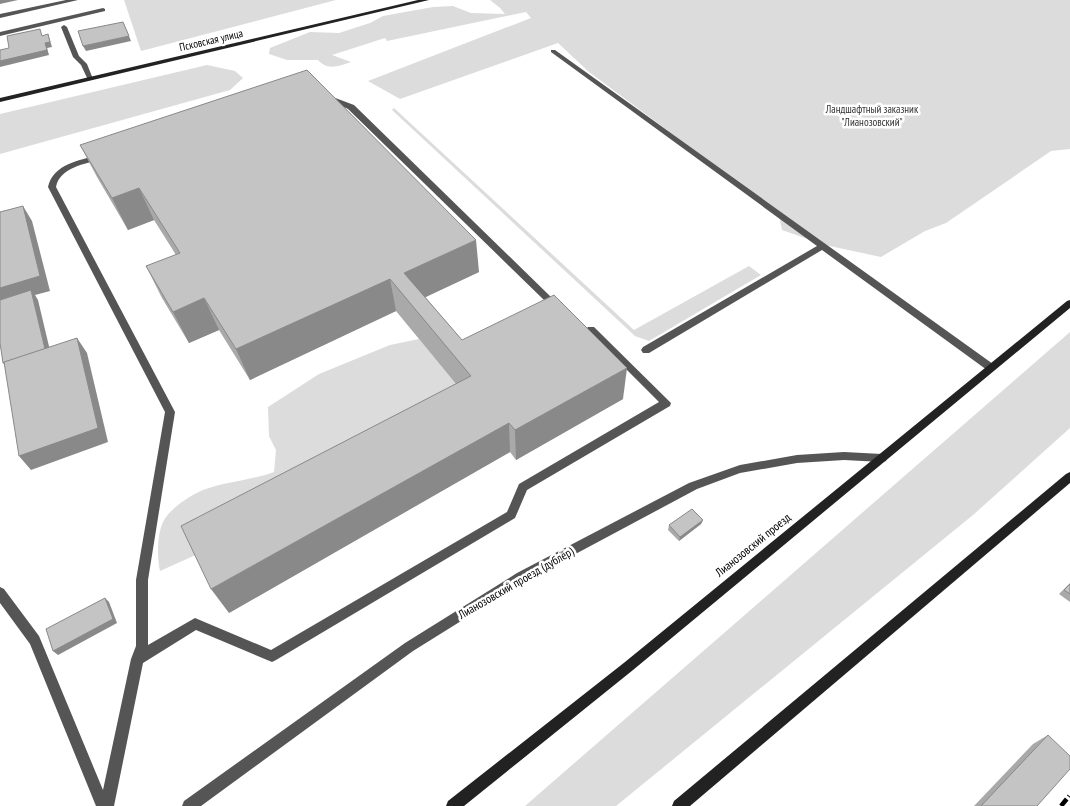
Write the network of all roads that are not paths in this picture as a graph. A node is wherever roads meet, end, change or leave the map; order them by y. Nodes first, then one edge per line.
1 (75, 0) edge
2 (426, 0) edge
3 (103, 10) dead end
4 (0, 16) edge
5 (64, 27) dead end
6 (0, 34) edge
7 (553, 51) dead end
8 (90, 79) junction
9 (322, 96) edge
10 (0, 100) edge
11 (110, 154) edge
12 (821, 247) junction
13 (1070, 303) edge
14 (544, 317) edge
15 (591, 329) edge
16 (646, 350) dead end
17 (990, 367) junction
18 (882, 458) junction
19 (1070, 476) edge
20 (0, 593) edge
21 (137, 660) junction
22 (102, 806) edge
23 (107, 806) edge
24 (189, 806) edge
25 (452, 806) edge
26 (679, 806) edge

1 - 4 street
2 - 8 main road, Псковская улица
3 - 6 street
5 - 8 street
7 - 12 street
8 - 10 main road, Псковская улица
9 - 14 street
11 - 21 street
12 - 16 street
12 - 17 street
13 - 17 main road, Лианозовский проезд
15 - 21 street
17 - 18 main road, Лианозовский проезд
18 - 24 street, Лианозовский проезд (дублёр)
18 - 25 main road, Лианозовский проезд
19 - 26 main road
20 - 22 street
21 - 23 street

